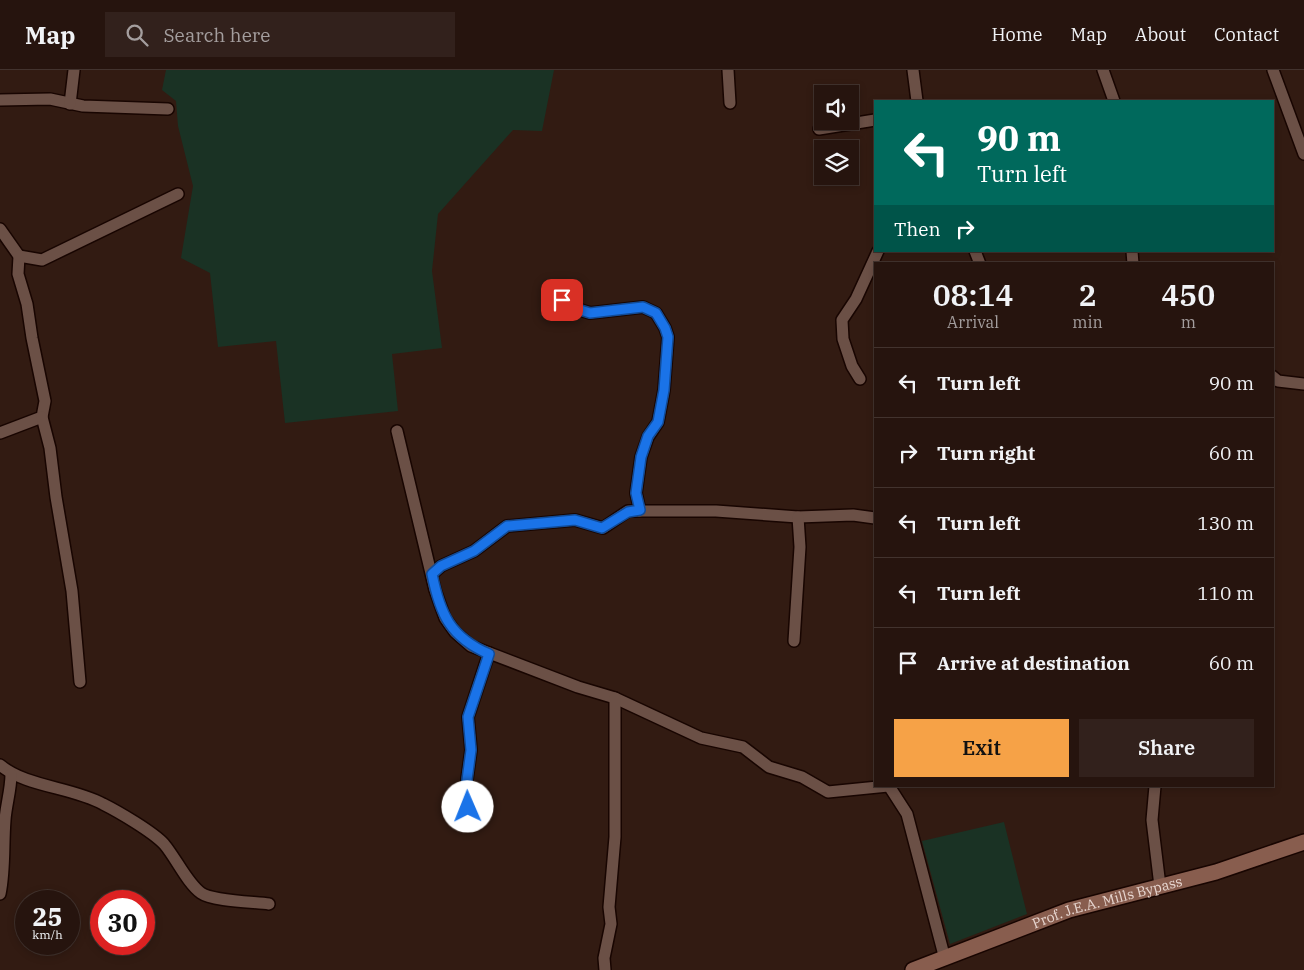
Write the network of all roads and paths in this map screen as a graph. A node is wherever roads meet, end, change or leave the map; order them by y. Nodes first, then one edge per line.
1 (74, 70) edge
2 (728, 70) edge
3 (913, 70) edge
4 (1103, 70) edge
5 (1273, 70) edge
6 (0, 100) edge
7 (917, 100) edge
8 (1114, 100) edge
9 (730, 103) dead end
10 (70, 104) junction
11 (168, 109) dead end
12 (874, 120) edge
13 (859, 123) edge
14 (1304, 154) edge
15 (178, 194) dead end
16 (0, 229) edge
17 (878, 252) edge
18 (19, 256) junction
19 (562, 300) dead end
20 (1274, 378) edge
21 (860, 379) dead end
22 (1304, 384) edge
23 (42, 417) junction
24 (397, 431) dead end
25 (0, 433) edge
26 (640, 510) junction
27 (798, 517) junction
28 (874, 518) edge
29 (432, 574) junction
30 (794, 641) dead end
31 (489, 654) junction
32 (80, 682) dead end
33 (615, 698) junction
34 (0, 765) edge
35 (11, 774) junction
36 (878, 787) edge
37 (889, 787) edge
38 (1156, 787) edge
39 (468, 821) dead end
40 (1304, 842) edge
41 (1160, 886) junction
42 (0, 894) edge
43 (269, 904) dead end
44 (945, 959) junction
45 (606, 970) edge
46 (912, 970) edge

1 - 10 street
2 - 9 street
3 - 7 street
4 - 8 street
5 - 14 street
6 - 10 street
10 - 11 street
12 - 13 street
15 - 18 street
16 - 18 street
17 - 21 street
18 - 23 street
19 - 26 street
20 - 22 street
23 - 25 street
23 - 32 street
24 - 29 street
26 - 27 street
26 - 29 street
27 - 28 street
27 - 30 street
29 - 31 street
31 - 33 street
31 - 39 street
33 - 36 street
33 - 45 street
34 - 35 street
35 - 42 street
35 - 43 street
37 - 44 street
38 - 41 street
40 - 41 street, Prof. J.E.A. Mills Bypass
41 - 44 street, Prof. J.E.A. Mills Bypass
44 - 46 street, Prof. J.E.A. Mills Bypass

